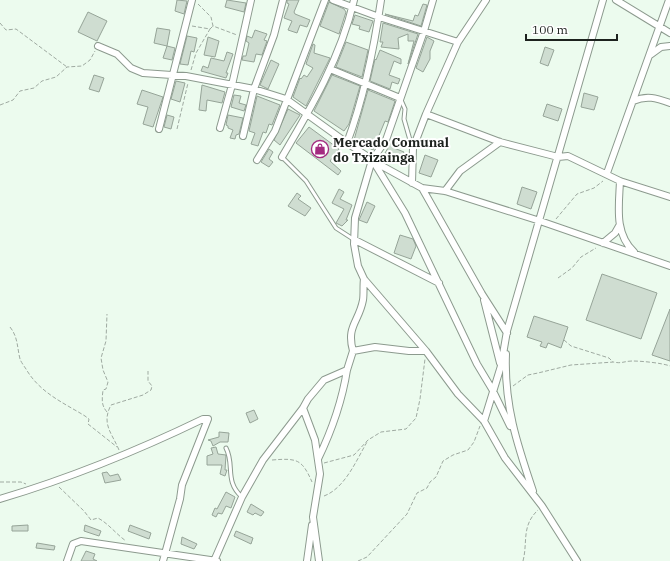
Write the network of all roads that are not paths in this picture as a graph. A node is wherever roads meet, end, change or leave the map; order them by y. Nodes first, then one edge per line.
1 (192, 0) edge
2 (251, 0) edge
3 (284, 0) edge
4 (325, 0) edge
5 (333, 0) edge
6 (354, 0) edge
7 (387, 0) edge
8 (486, 0) edge
9 (603, 0) edge
10 (616, 0) edge
11 (668, 0) edge
12 (430, 1) edge
13 (381, 2) edge
14 (352, 8) junction
15 (378, 17) junction
16 (659, 25) junction
17 (424, 31) junction
18 (670, 33) edge
19 (458, 42) junction
20 (98, 46) road end
21 (670, 46) edge
22 (649, 57) junction
23 (330, 69) junction
24 (173, 75) junction
25 (366, 83) junction
26 (232, 85) junction
27 (254, 90) junction
28 (400, 98) junction
29 (286, 99) junction
30 (633, 101) junction
31 (670, 102) edge
32 (307, 114) junction
33 (426, 114) junction
34 (220, 128) dead end
35 (159, 129) dead end
36 (243, 136) dead end
37 (500, 142) junction
38 (347, 143) junction
39 (413, 148) junction
40 (558, 157) junction
41 (282, 158) joint
42 (257, 160) dead end
43 (372, 160) junction
44 (608, 173) junction
45 (620, 181) junction
46 (412, 183) junction
47 (422, 188) junction
48 (445, 191) junction
49 (670, 197) edge
50 (540, 221) junction
51 (619, 226) junction
52 (355, 240) junction
53 (604, 243) junction
54 (637, 255) junction
55 (670, 266) edge
56 (364, 279) junction
57 (439, 283) junction
58 (482, 294) junction
59 (507, 332) junction
60 (353, 351) junction
61 (426, 351) junction
62 (501, 366) junction
63 (347, 370) junction
64 (505, 378) junction
65 (492, 389) junction
66 (303, 408) junction
67 (484, 421) junction
68 (513, 433) junction
69 (226, 448) dead end
70 (318, 462) junction
71 (534, 495) junction
72 (242, 497) junction
73 (0, 499) edge
74 (313, 518) junction
75 (165, 552) junction
76 (67, 561) edge
77 (163, 561) edge
78 (216, 561) edge
79 (307, 561) edge
80 (319, 561) edge
81 (577, 561) edge

1 - 24 street
2 - 26 street
3 - 27 street
4 - 29 street
5 - 14 street
6 - 14 street
7 - 13 street
8 - 19 street
9 - 40 street
10 - 16 street
11 - 16 street
12 - 17 street
13 - 15 street
14 - 15 street
14 - 23 street
15 - 17 street
15 - 25 street
16 - 18 street
16 - 22 street
17 - 19 street
17 - 28 street
19 - 33 street
20 - 24 street
21 - 22 street
22 - 30 street
23 - 25 street
23 - 32 street
24 - 26 street
24 - 35 street
25 - 28 street
25 - 38 street
26 - 27 street
26 - 34 street
27 - 29 street
27 - 36 street
28 - 39 lane
28 - 43 street
29 - 32 street
29 - 42 street
30 - 31 street
30 - 44 street
32 - 38 street
32 - 41 street
33 - 37 street
33 - 39 street
37 - 40 street
37 - 48 street
38 - 43 street
39 - 46 street
40 - 44 street
40 - 50 street
41 - 52 lane
43 - 46 street
43 - 52 street
43 - 57 street
44 - 45 street
45 - 49 street
45 - 51 street
46 - 47 street
47 - 48 street
47 - 58 street
48 - 50 street
50 - 53 street
50 - 59 street
51 - 53 street
51 - 54 street
52 - 56 street
52 - 57 street
53 - 54 street
54 - 55 street
56 - 60 street
56 - 61 street
57 - 65 street
58 - 59 street
58 - 62 street
59 - 62 street
59 - 64 street
60 - 61 street
60 - 63 street
61 - 67 street
62 - 64 street
62 - 65 street
63 - 66 street
63 - 70 street
64 - 68 street
65 - 67 street
65 - 68 street
66 - 70 street
66 - 72 street
67 - 71 street
68 - 71 street
69 - 72 lane
70 - 74 street
71 - 81 street
72 - 78 street
73 - 75 street
74 - 79 street
74 - 80 street
75 - 76 street
75 - 77 street
75 - 78 street

